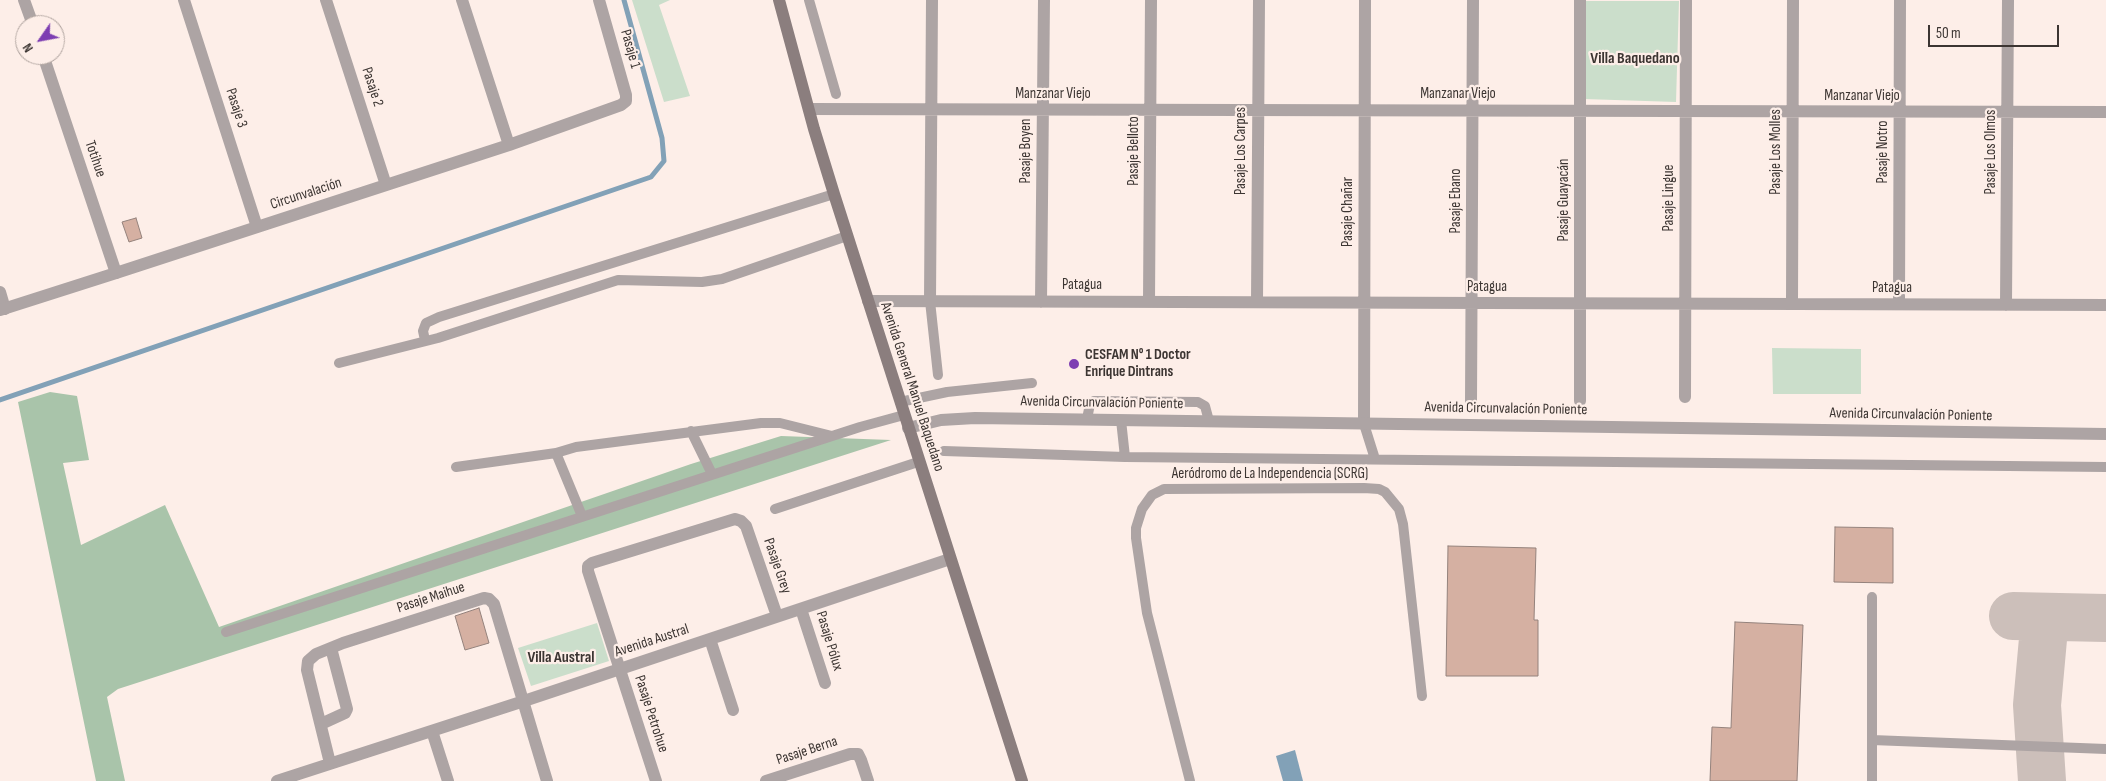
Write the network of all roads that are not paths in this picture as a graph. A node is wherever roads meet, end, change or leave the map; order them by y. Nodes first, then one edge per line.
1 (24, 0) edge
2 (184, 0) edge
3 (326, 0) edge
4 (462, 0) edge
5 (599, 0) edge
6 (778, 0) edge
7 (809, 0) edge
8 (932, 0) edge
9 (1044, 0) edge
10 (1151, 0) edge
11 (1259, 0) edge
12 (1365, 0) edge
13 (1473, 0) edge
14 (1580, 0) edge
15 (1686, 0) edge
16 (1793, 0) edge
17 (1900, 0) edge
18 (2008, 0) edge
19 (29, 15) edge
20 (46, 65) edge
21 (836, 94) dead end
22 (621, 105) joint
23 (809, 109) junction
24 (932, 109) junction
25 (1043, 110) junction
26 (1150, 110) junction
27 (1258, 110) junction
28 (1364, 110) junction
29 (1473, 111) junction
30 (1580, 111) junction
31 (1686, 111) junction
32 (1793, 112) junction
33 (1900, 112) junction
34 (2007, 112) junction
35 (2106, 112) edge
36 (509, 145) junction
37 (386, 185) junction
38 (834, 194) junction
39 (257, 227) junction
40 (847, 236) junction
41 (116, 273) junction
42 (0, 292) edge
43 (868, 301) junction
44 (930, 301) junction
45 (1041, 302) junction
46 (1149, 302) junction
47 (1257, 302) junction
48 (1364, 303) junction
49 (1472, 303) junction
50 (1580, 303) junction
51 (1685, 304) junction
52 (1792, 304) junction
53 (1899, 304) junction
54 (2006, 305) junction
55 (2106, 305) edge
56 (3, 309) edge
57 (425, 340) junction
58 (339, 363) dead end
59 (938, 375) dead end
60 (1032, 383) dead end
61 (1684, 397) dead end
62 (1580, 401) dead end
63 (900, 402) junction
64 (1471, 402) dead end
65 (904, 415) junction
66 (1087, 419) junction
67 (1121, 420) junction
68 (1208, 421) junction
69 (1364, 424) junction
70 (908, 428) junction
71 (691, 431) junction
72 (2106, 434) edge
73 (832, 436) junction
74 (944, 451) dead end
75 (556, 453) junction
76 (1124, 457) junction
77 (1375, 459) junction
78 (918, 462) junction
79 (456, 467) dead end
80 (2106, 467) edge
81 (712, 474) junction
82 (775, 509) dead end
83 (582, 516) junction
84 (950, 560) junction
85 (588, 571) joint
86 (1872, 597) dead end
87 (801, 609) junction
88 (777, 616) junction
89 (226, 632) dead end
90 (710, 639) junction
91 (331, 648) junction
92 (620, 669) junction
93 (825, 683) dead end
94 (1422, 696) dead end
95 (524, 701) junction
96 (733, 710) dead end
97 (321, 724) junction
98 (432, 731) junction
99 (1872, 740) junction
100 (2106, 748) edge
101 (330, 763) junction
102 (277, 781) edge
103 (448, 781) edge
104 (547, 781) edge
105 (656, 781) edge
106 (766, 781) edge
107 (868, 781) edge
108 (1022, 781) edge
109 (1190, 781) edge
110 (1872, 781) edge

1 - 19 street
2 - 39 street, Pasaje 3
3 - 37 street, Pasaje 2
4 - 36 street
5 - 22 street, Pasaje 1
6 - 23 main road, Avenida General Manuel Baquedano
7 - 21 lane
8 - 24 street
9 - 25 street, Pasaje Boyen
10 - 26 street, Pasaje Belloto
11 - 27 street, Pasaje Los Carpes
12 - 28 street, Pasaje Chañar
13 - 29 street, Pasaje Ebano
14 - 30 street, Pasaje Guayacán
15 - 31 street, Pasaje Lingue
16 - 32 street, Pasaje Los Molles
17 - 33 street, Pasaje Notro
18 - 34 street, Pasaje Los Olmos
20 - 41 street, Totihue
22 - 36 street, Circunvalación
23 - 24 street, Manzanar Viejo
23 - 38 main road, Avenida General Manuel Baquedano
24 - 25 street, Manzanar Viejo
24 - 44 street
25 - 26 street, Manzanar Viejo
25 - 45 street, Pasaje Boyen
26 - 27 street, Manzanar Viejo
26 - 46 street, Pasaje Belloto
27 - 28 street, Manzanar Viejo
27 - 47 street, Pasaje Los Carpes
28 - 29 street, Manzanar Viejo
28 - 48 street, Pasaje Chañar
29 - 30 street, Manzanar Viejo
29 - 49 street, Pasaje Ebano
30 - 31 street, Manzanar Viejo
30 - 50 street, Pasaje Guayacán
31 - 32 street, Manzanar Viejo
31 - 51 street, Pasaje Lingue
32 - 33 street, Manzanar Viejo
32 - 52 street, Pasaje Los Molles
33 - 34 street, Manzanar Viejo
33 - 53 street, Pasaje Notro
34 - 35 street, Manzanar Viejo
34 - 54 street, Pasaje Los Olmos
36 - 37 street, Circunvalación
37 - 39 street, Circunvalación
38 - 40 main road, Avenida General Manuel Baquedano
38 - 57 lane
39 - 41 street, Circunvalación
40 - 43 main road, Avenida General Manuel Baquedano
40 - 57 lane
41 - 56 street, Circunvalación
42 - 56 street
43 - 44 street, Patagua
43 - 63 main road, Avenida General Manuel Baquedano
44 - 45 street, Patagua
44 - 59 lane
45 - 46 street, Patagua
46 - 47 street, Patagua
47 - 48 street, Patagua
48 - 49 street, Patagua
48 - 69 street, Pasaje Chañar
49 - 50 street, Patagua
49 - 64 street, Pasaje Ebano
50 - 51 street, Patagua
50 - 62 street, Pasaje Guayacán
51 - 52 street, Patagua
51 - 61 street, Pasaje Lingue
52 - 53 street, Patagua
53 - 54 street, Patagua
54 - 55 street, Patagua
57 - 58 lane
60 - 63 lane
63 - 65 main road, Avenida General Manuel Baquedano
65 - 70 main road, Avenida General Manuel Baquedano
65 - 73 lane
66 - 67 street, Avenida Circunvalación Poniente
66 - 68 lane
66 - 70 street, Avenida Circunvalación Poniente
67 - 68 street, Avenida Circunvalación Poniente
67 - 76 lane
68 - 69 street, Avenida Circunvalación Poniente
69 - 72 street, Avenida Circunvalación Poniente
69 - 77 lane
70 - 78 main road, Avenida General Manuel Baquedano
71 - 73 lane
71 - 75 lane
71 - 81 lane
73 - 81 lane
74 - 76 lane
75 - 79 lane
75 - 83 lane
76 - 77 lane
77 - 80 lane
78 - 82 lane
78 - 84 main road, Avenida General Manuel Baquedano
81 - 83 lane
83 - 89 lane
84 - 87 street, Avenida Austral
84 - 108 main road, Avenida General Manuel Baquedano
85 - 88 street, Pasaje Grey
85 - 92 street, Pasaje Petrohue
86 - 99 lane
87 - 88 street, Avenida Austral
87 - 93 street, Pasaje Pólux
88 - 90 street, Avenida Austral
90 - 92 street, Avenida Austral
90 - 96 street
91 - 95 street, Pasaje Maihue
91 - 97 street
91 - 97 street
92 - 95 street, Avenida Austral
92 - 105 street, Pasaje Petrohue
94 - 109 lane, Aeródromo de La Independencia (SCRG)
95 - 98 street, Avenida Austral
95 - 104 street, Pasaje Maihue
97 - 101 street
98 - 101 street, Avenida Austral
98 - 103 street
99 - 100 lane
99 - 110 lane
101 - 102 street, Avenida Austral
106 - 107 street, Pasaje Berna

